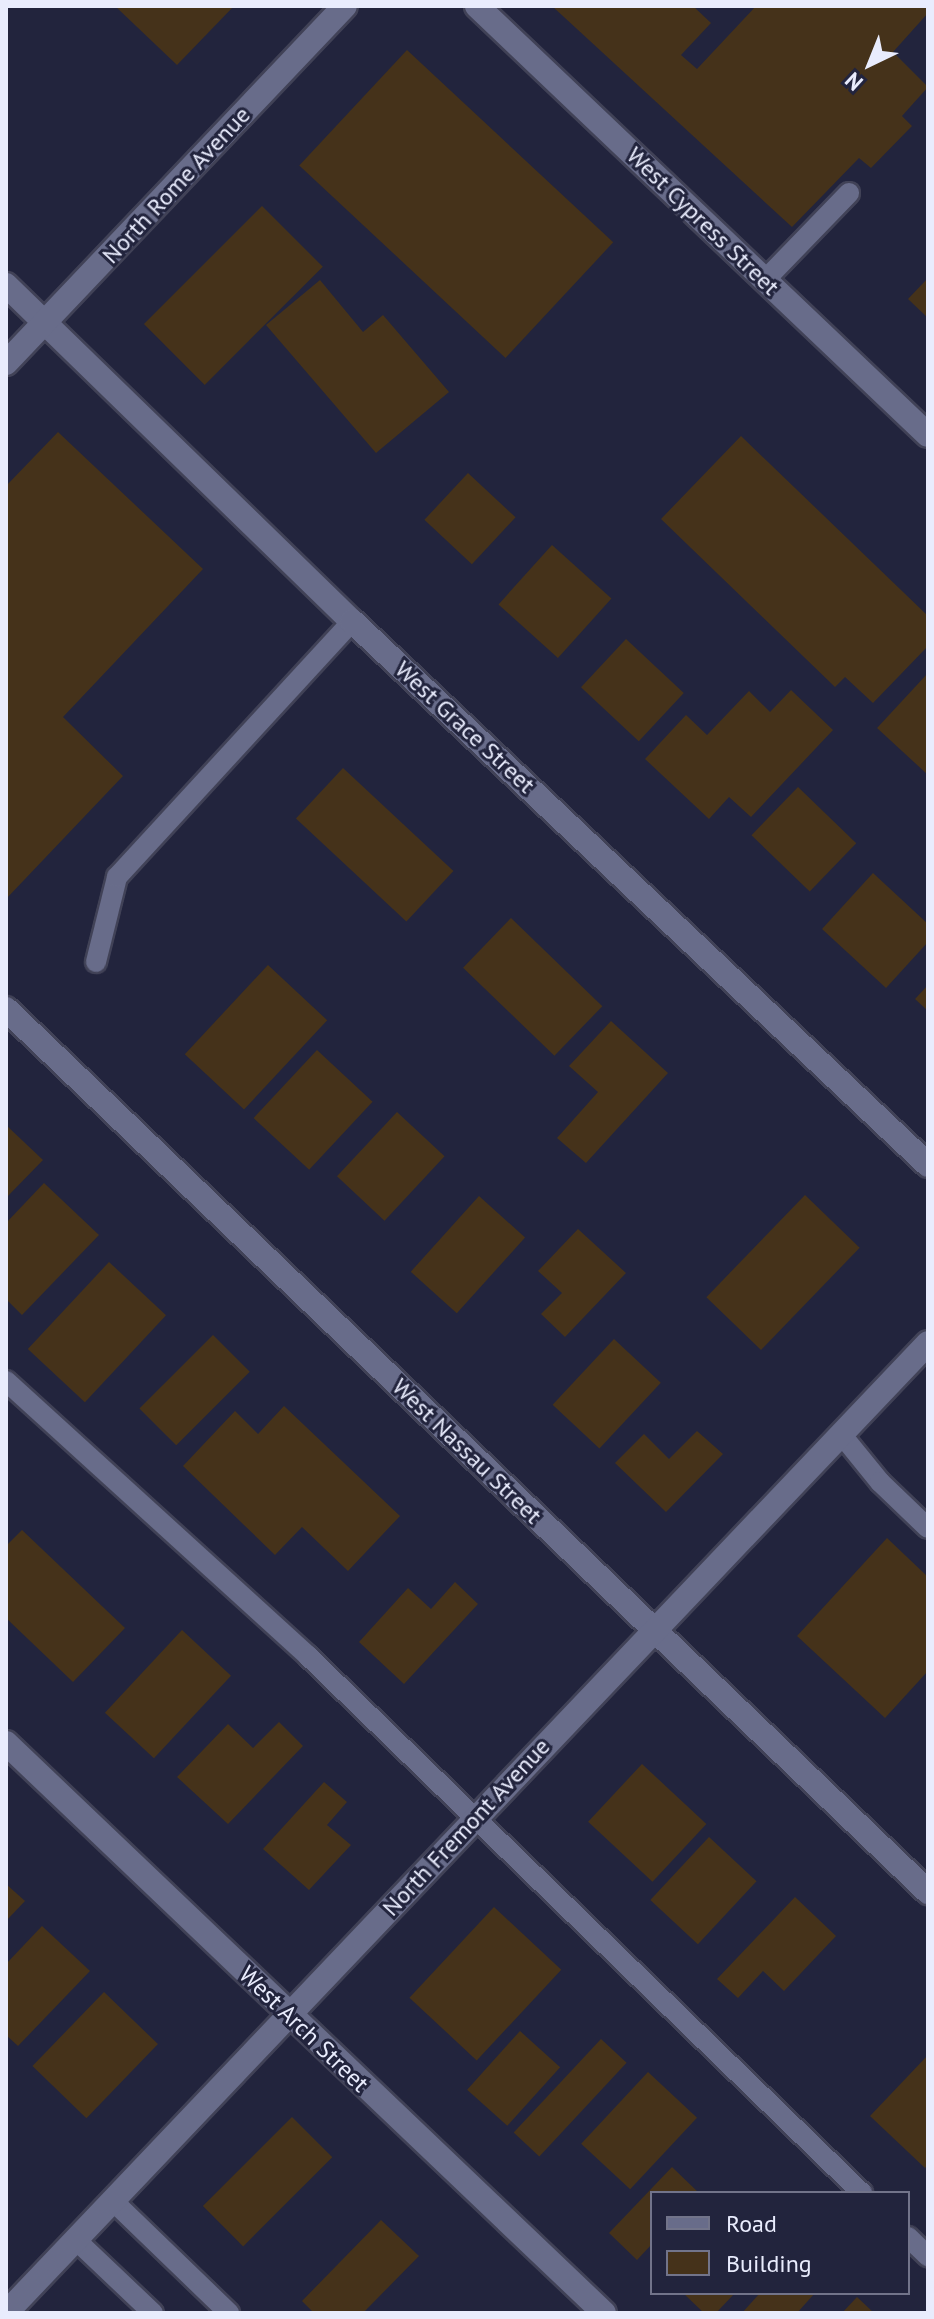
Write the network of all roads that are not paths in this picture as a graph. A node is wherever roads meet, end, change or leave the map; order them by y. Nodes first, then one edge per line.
1 (345, 6) edge
2 (477, 6) edge
3 (849, 193) dead end
4 (765, 280) junction
5 (6, 285) edge
6 (45, 323) junction
7 (6, 363) edge
8 (928, 435) edge
9 (352, 621) junction
10 (96, 962) dead end
11 (6, 1009) edge
12 (928, 1165) edge
13 (928, 1343) edge
14 (6, 1381) edge
15 (841, 1434) junction
16 (928, 1528) edge
17 (654, 1631) junction
18 (6, 1743) edge
19 (473, 1818) junction
20 (928, 1892) edge
21 (289, 2016) junction
22 (860, 2191) edge
23 (112, 2200) junction
24 (910, 2239) edge
25 (76, 2240) junction
26 (928, 2256) edge
27 (6, 2313) edge
28 (153, 2313) edge
29 (229, 2313) edge
30 (604, 2313) edge

1 - 6 street, North Rome Avenue
2 - 4 street, West Cypress Street
3 - 4 lane
4 - 8 street, West Cypress Street
5 - 6 street, West Grace Street
6 - 7 street, North Rome Avenue
6 - 9 street, West Grace Street
9 - 10 lane
9 - 12 street, West Grace Street
11 - 17 street, West Nassau Street
13 - 15 street, North Fremont Avenue
14 - 19 lane
15 - 16 lane
15 - 17 street, North Fremont Avenue
17 - 19 street, North Fremont Avenue
17 - 20 street, West Nassau Street
18 - 21 street, West Arch Street
19 - 21 street, North Fremont Avenue
19 - 22 lane
21 - 23 street, North Fremont Avenue
21 - 30 street, West Arch Street
23 - 25 street, North Fremont Avenue
23 - 29 lane
24 - 26 lane
25 - 27 street, North Fremont Avenue
25 - 28 lane

